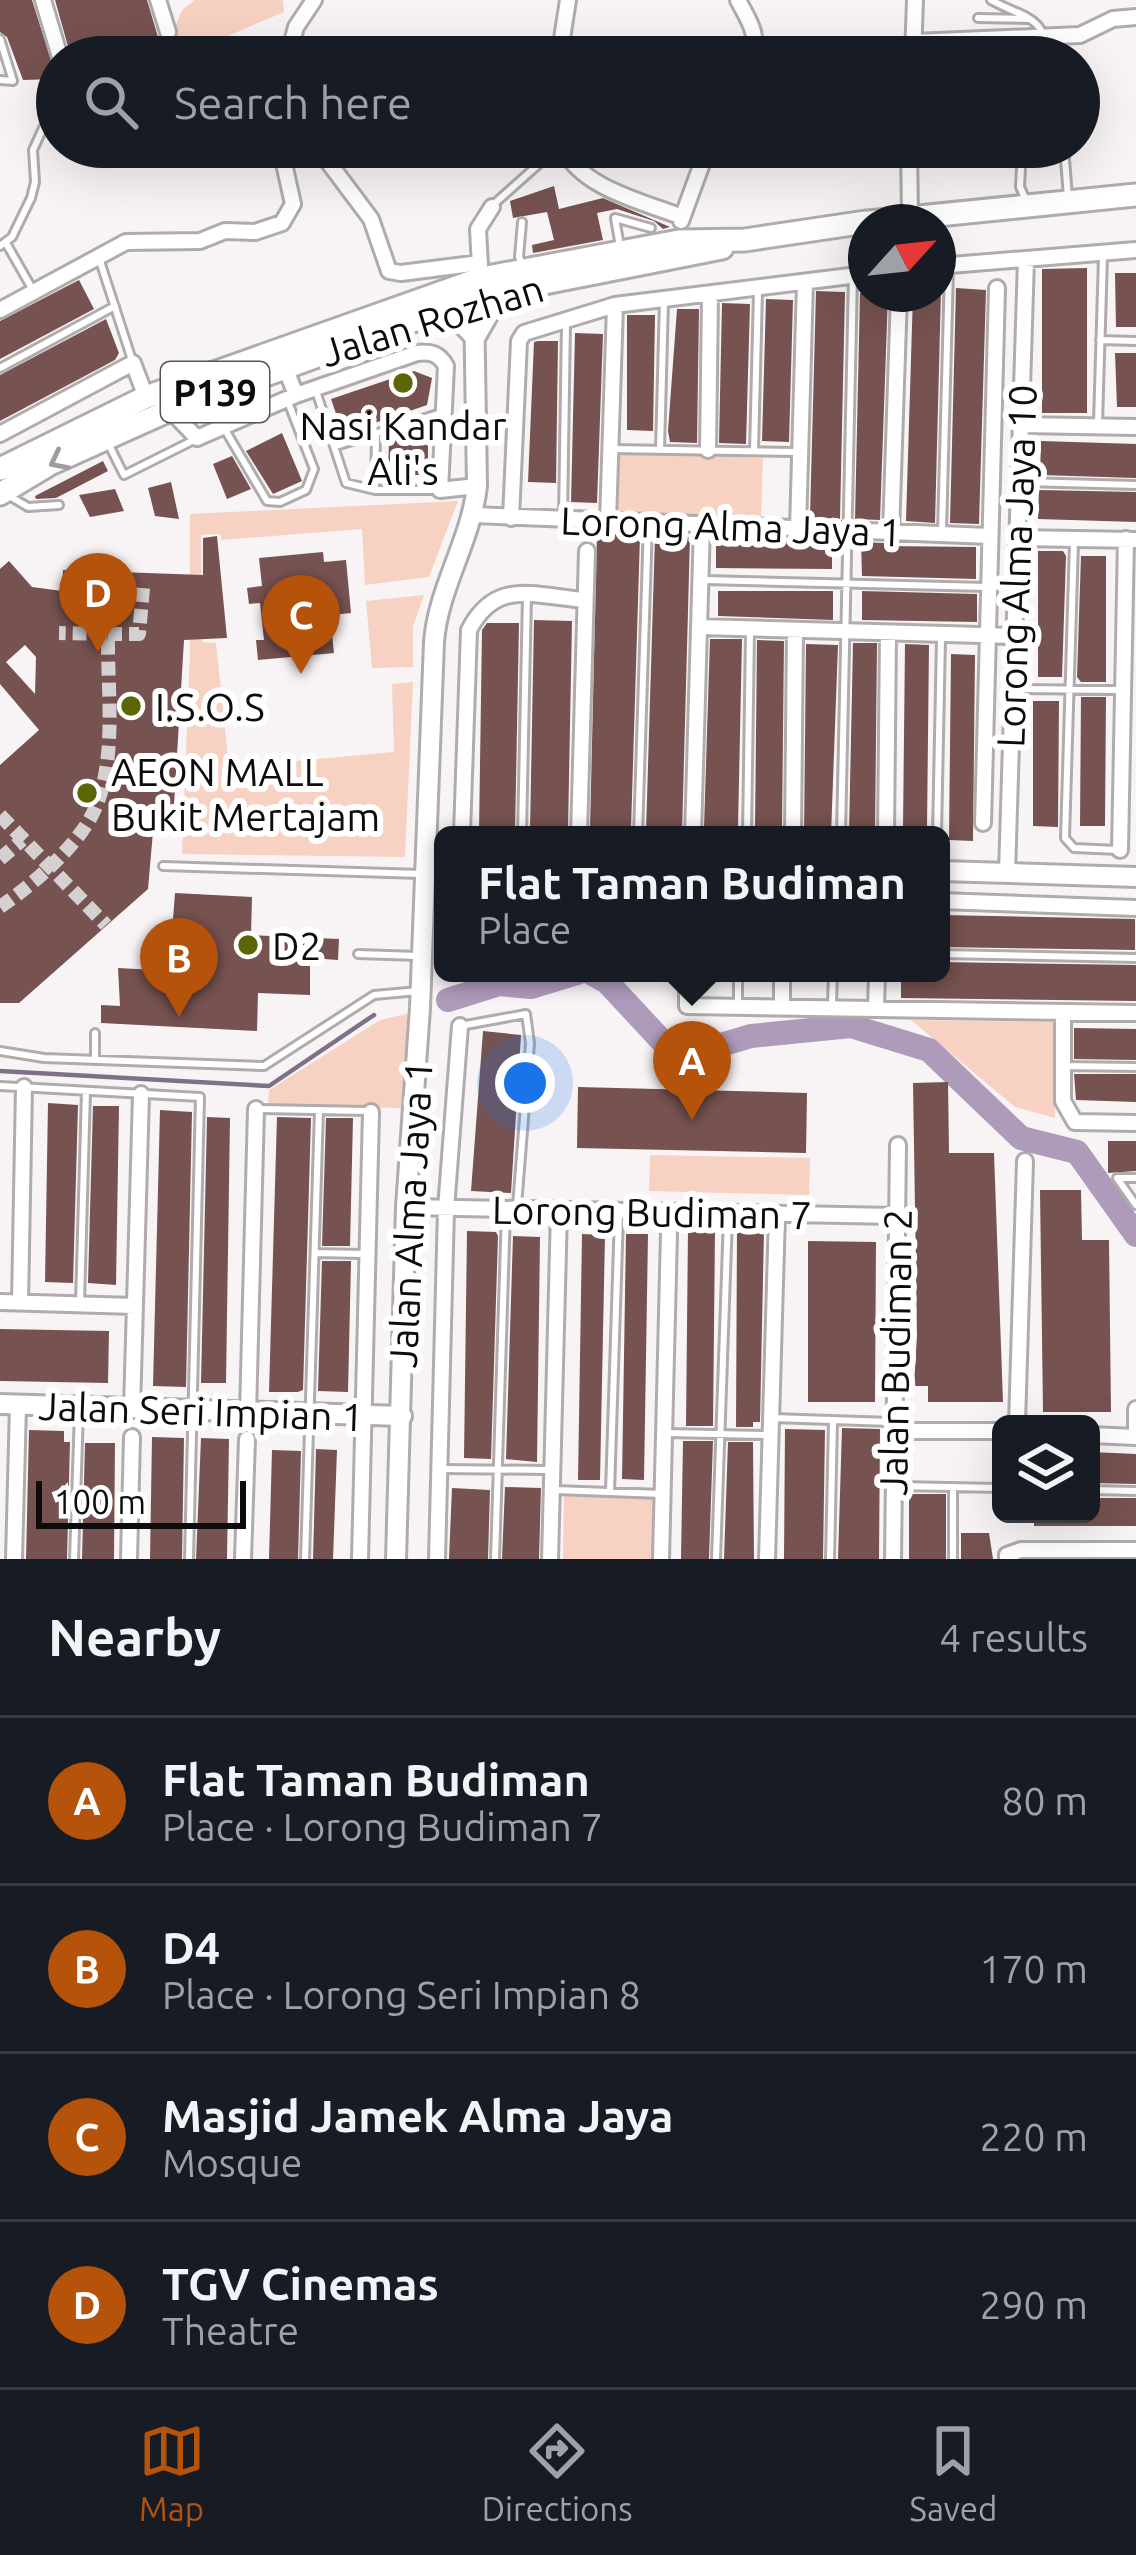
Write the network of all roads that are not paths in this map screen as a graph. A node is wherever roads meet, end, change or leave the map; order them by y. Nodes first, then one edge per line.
1 (43, 0) edge
2 (158, 0) edge
3 (314, 0) edge
4 (568, 0) edge
5 (738, 0) edge
6 (915, 0) edge
7 (991, 0) edge
8 (1136, 17) edge
9 (978, 18) dead end
10 (1034, 19) junction
11 (168, 32) joint
12 (54, 36) edge
13 (166, 36) edge
14 (294, 36) edge
15 (562, 36) edge
16 (754, 36) edge
17 (914, 36) edge
18 (1044, 36) joint
19 (0, 38) edge
20 (0, 80) edge
21 (36, 142) edge
22 (285, 168) edge
23 (333, 168) edge
24 (536, 168) edge
25 (578, 168) edge
26 (700, 168) edge
27 (909, 168) edge
28 (1020, 168) edge
29 (1066, 168) edge
30 (1136, 195) edge
31 (1068, 201) junction
32 (910, 204) edge
33 (1028, 205) junction
34 (492, 206) joint
35 (956, 212) edge
36 (682, 217) junction
37 (522, 222) dead end
38 (848, 225) edge
39 (651, 228) dead end
40 (745, 240) junction
41 (679, 241) junction
42 (3, 244) edge
43 (1136, 250) edge
44 (621, 251) junction
45 (1103, 252) junction
46 (99, 257) junction
47 (1025, 259) junction
48 (956, 265) edge
49 (481, 270) junction
50 (848, 276) edge
51 (516, 277) junction
52 (805, 282) junction
53 (758, 288) junction
54 (997, 288) dead end
55 (34, 292) junction
56 (710, 296) junction
57 (664, 300) junction
58 (474, 301) junction
59 (436, 303) junction
60 (615, 305) junction
61 (115, 306) junction
62 (0, 310) edge
63 (857, 312) edge
64 (898, 312) edge
65 (943, 312) edge
66 (566, 318) junction
67 (475, 335) junction
68 (1100, 340) junction
69 (1136, 341) edge
70 (133, 363) junction
71 (285, 367) junction
72 (0, 368) edge
73 (315, 388) junction
74 (146, 397) junction
75 (292, 397) junction
76 (170, 410) junction
77 (443, 412) junction
78 (1021, 425) junction
79 (223, 427) junction
80 (1097, 427) junction
81 (1136, 428) edge
82 (0, 434) edge
83 (376, 434) junction
84 (106, 438) junction
85 (197, 438) junction
86 (336, 446) junction
87 (610, 449) junction
88 (660, 450) junction
89 (708, 450) junction
90 (754, 451) junction
91 (800, 452) junction
92 (1019, 482) junction
93 (1, 485) edge
94 (1136, 485) edge
95 (477, 487) junction
96 (375, 490) junction
97 (440, 490) junction
98 (59, 505) dead end
99 (474, 515) junction
100 (511, 518) junction
101 (563, 520) junction
102 (608, 521) junction
103 (648, 523) junction
104 (702, 525) junction
105 (798, 529) junction
106 (847, 531) junction
107 (892, 533) junction
108 (942, 535) junction
109 (989, 536) junction
110 (1017, 538) junction
111 (1074, 538) junction
112 (1131, 540) edge
113 (587, 551) dead end
114 (700, 580) junction
115 (846, 584) junction
116 (988, 587) junction
117 (1131, 595) edge
118 (527, 596) junction
119 (585, 600) junction
120 (699, 627) junction
121 (750, 629) junction
122 (795, 630) junction
123 (845, 632) junction
124 (889, 632) junction
125 (941, 634) junction
126 (986, 635) junction
127 (1015, 636) junction
128 (1130, 647) edge
129 (1013, 689) junction
130 (1070, 690) junction
131 (1123, 690) junction
132 (982, 823) dead end
133 (462, 826) edge
134 (522, 826) edge
135 (579, 826) edge
136 (638, 826) edge
137 (693, 826) edge
138 (747, 826) edge
139 (794, 826) edge
140 (841, 826) edge
141 (886, 826) edge
142 (938, 826) edge
143 (1120, 850) joint
144 (431, 865) edge
145 (163, 866) dead end
146 (950, 871) edge
147 (1007, 873) junction
148 (1136, 877) edge
149 (950, 901) edge
150 (1136, 908) edge
151 (358, 954) dead end
152 (950, 954) edge
153 (422, 956) junction
154 (1136, 958) edge
155 (687, 982) edge
156 (738, 982) edge
157 (782, 982) edge
158 (833, 982) edge
159 (878, 982) edge
160 (420, 991) junction
161 (738, 1007) junction
162 (782, 1008) junction
163 (832, 1009) junction
164 (876, 1009) junction
165 (1063, 1012) junction
166 (1136, 1013) edge
167 (460, 1026) joint
168 (94, 1033) dead end
169 (0, 1051) edge
170 (95, 1060) junction
171 (1062, 1066) junction
172 (1136, 1067) edge
173 (0, 1086) edge
174 (24, 1088) junction
175 (86, 1091) junction
176 (141, 1094) junction
177 (256, 1109) joint
178 (319, 1110) junction
179 (371, 1112) joint
180 (1136, 1123) edge
181 (898, 1145) dead end
182 (1025, 1161) dead end
183 (1136, 1178) edge
184 (1136, 1205) edge
185 (406, 1207) junction
186 (446, 1209) junction
187 (511, 1210) junction
188 (559, 1211) junction
189 (619, 1212) junction
190 (728, 1214) junction
191 (777, 1214) junction
192 (897, 1216) junction
193 (669, 1232) dead end
194 (315, 1252) junction
195 (368, 1254) junction
196 (0, 1302) edge
197 (20, 1303) junction
198 (80, 1304) junction
199 (135, 1306) junction
200 (9, 1405) edge
201 (79, 1407) junction
202 (132, 1409) junction
203 (1136, 1409) edge
204 (193, 1411) junction
205 (248, 1413) junction
206 (310, 1415) junction
207 (1017, 1415) edge
208 (402, 1416) junction
209 (364, 1417) junction
210 (771, 1418) junction
211 (833, 1421) junction
212 (895, 1427) junction
213 (992, 1431) edge
214 (665, 1433) junction
215 (720, 1434) junction
216 (771, 1435) junction
217 (1100, 1435) edge
218 (132, 1437) dead end
219 (1136, 1437) edge
220 (247, 1438) dead end
221 (440, 1469) junction
222 (498, 1469) junction
223 (552, 1470) junction
224 (894, 1486) junction
225 (953, 1487) junction
226 (992, 1488) edge
227 (551, 1490) junction
228 (1100, 1490) edge
229 (1136, 1491) edge
230 (610, 1492) junction
231 (663, 1494) junction
232 (1136, 1550) edge
233 (14, 1559) edge
234 (74, 1559) edge
235 (129, 1559) edge
236 (189, 1559) edge
237 (244, 1559) edge
238 (305, 1559) edge
239 (360, 1559) edge
240 (396, 1559) edge
241 (437, 1559) edge
242 (495, 1559) edge
243 (550, 1559) edge
244 (661, 1559) edge
245 (716, 1559) edge
246 (767, 1559) edge
247 (830, 1559) edge
248 (893, 1559) edge
249 (952, 1559) edge
250 (1007, 1559) edge

1 - 12 street
2 - 11 street
3 - 14 street
4 - 15 street
5 - 16 street
6 - 17 street
7 - 10 lane
8 - 18 street
9 - 10 lane
10 - 18 lane
11 - 13 lane
19 - 20 lane
21 - 42 lane
22 - 46 street
23 - 49 street
24 - 34 lane
25 - 36 street
26 - 36 street
27 - 32 street
28 - 33 lane
29 - 31 lane
30 - 31 main road, Jalan Rozhan / P139
31 - 33 main road, Jalan Rozhan / P139
33 - 35 main road, Jalan Rozhan / P139
34 - 49 street
36 - 41 street
37 - 51 lane
38 - 40 main road, Jalan Rozhan / P139
39 - 44 lane
40 - 41 main road, Jalan Rozhan / P139
40 - 51 main road, Jalan Rozhan / P139
41 - 44 main road, Jalan Rozhan / P139
42 - 55 lane
43 - 45 street
44 - 51 main road, Jalan Rozhan / P139
45 - 47 street
45 - 68 lane
46 - 55 street
46 - 61 lane
47 - 48 street
47 - 78 street, Lorong Alma Jaya 10
49 - 51 main road, Jalan Rozhan / P139
49 - 59 main road, Jalan Rozhan / P139
50 - 52 street
51 - 58 main road, Jalan Rozhan / P139
51 - 67 main road
52 - 53 street
52 - 91 street
53 - 56 street
53 - 90 lane
54 - 109 street, Lorong Alma Jaya 10
55 - 62 street
56 - 57 street
56 - 89 street
57 - 60 street
57 - 88 lane
58 - 59 main road
58 - 67 street, Jalan Alma Jaya 1
59 - 67 main road
59 - 71 main road, Jalan Rozhan / P139
59 - 74 main road, Jalan Rozhan / P139
60 - 66 street
60 - 87 street
61 - 70 lane
61 - 72 lane
63 - 106 lane
64 - 107 street
65 - 108 lane
66 - 100 street
66 - 101 lane
67 - 95 street, Jalan Alma Jaya 1
68 - 69 lane
68 - 80 lane
70 - 74 street
70 - 82 street
71 - 75 street
71 - 76 main road, Jalan Rozhan / P139
73 - 75 street
73 - 77 street
73 - 86 lane
74 - 93 main road, Jalan Rozhan / P139
75 - 79 street
75 - 79 lane
76 - 84 main road, Jalan Rozhan / P139
76 - 85 street
77 - 83 lane
77 - 97 street
78 - 80 street
78 - 92 street, Lorong Alma Jaya 10
79 - 85 street
80 - 81 street
83 - 86 lane
83 - 96 lane
84 - 85 lane
84 -> 93 main road, Jalan Rozhan / P139
86 - 96 lane
87 - 88 lane
87 - 102 street
88 - 89 lane
89 - 90 lane
90 - 91 lane
91 - 105 street
92 - 94 lane
92 - 110 street, Lorong Alma Jaya 10
93 - 98 lane
95 - 97 street
95 - 99 street, Jalan Alma Jaya 1
96 - 97 lane
99 - 100 street, Lorong Alma Jaya 1
99 - 144 street, Jalan Alma Jaya 1
100 - 101 street, Lorong Alma Jaya 1
101 - 102 street, Lorong Alma Jaya 1
102 - 103 street, Lorong Alma Jaya 1
103 - 104 street, Lorong Alma Jaya 1
103 - 136 lane
104 - 105 street, Lorong Alma Jaya 1
104 - 114 street
105 - 106 street, Lorong Alma Jaya 1
106 - 107 street, Lorong Alma Jaya 1
106 - 115 lane
107 - 108 street, Lorong Alma Jaya 1
108 - 109 street, Lorong Alma Jaya 1
109 - 116 street, Lorong Alma Jaya 10
110 - 111 street
110 - 127 street, Lorong Alma Jaya 10
111 - 112 street
111 - 130 lane
112 - 117 street
113 - 119 street
114 - 115 lane
114 - 120 street
115 - 116 lane
115 - 123 lane
116 - 126 street, Lorong Alma Jaya 10
117 - 128 street
118 - 119 street
118 - 133 street
118 - 134 lane
119 - 135 street
120 - 121 street
120 - 137 street
121 - 122 street
121 - 138 lane
122 - 123 street
122 - 139 street
123 - 124 street
123 - 140 lane
124 - 125 street
124 - 141 street
125 - 126 street
125 - 142 lane
126 - 127 street
126 - 132 street, Lorong Alma Jaya 10
127 - 129 street, Lorong Alma Jaya 10
128 - 131 street
129 - 130 lane
129 - 147 street, Lorong Alma Jaya 10
130 - 131 lane
130 - 143 lane
131 - 143 street
144 - 145 lane
144 - 153 street, Jalan Alma Jaya 1
146 - 147 street
147 - 148 street
149 - 150 street
151 - 153 lane
152 - 154 lane
153 - 160 street, Jalan Alma Jaya 1
155 - 161 street
156 - 161 lane
157 - 162 street
158 - 163 lane
159 - 164 street
160 - 170 lane
160 - 185 street, Jalan Alma Jaya 1
161 - 162 street
162 - 163 street
163 - 164 street
164 - 165 street
165 - 166 street
165 - 171 street
167 - 186 street
167 - 187 lane
168 - 170 lane
169 - 170 lane
171 - 172 lane
171 - 180 street
173 - 174 lane
174 - 175 lane
174 - 197 street
175 - 176 lane
175 - 198 lane
176 - 199 street
176 - 204 lane
177 - 178 lane
177 - 205 street
178 - 179 lane
178 - 194 lane
179 - 195 street
181 - 192 street, Jalan Budiman 2
182 - 207 street
183 - 184 lane
185 - 186 street, Lorong Budiman 7
185 - 208 street, Jalan Alma Jaya 1
186 - 187 street, Lorong Budiman 7
186 - 221 street
187 - 188 street, Lorong Budiman 7
187 - 222 lane
188 - 189 street, Lorong Budiman 7
188 - 223 street
189 - 190 street, Lorong Budiman 7
189 - 230 lane
190 - 191 street, Lorong Budiman 7
190 - 215 lane
191 - 192 street, Lorong Budiman 7
191 - 210 street
192 - 212 street, Jalan Budiman 2
193 - 214 street
194 - 195 lane
194 - 206 lane
195 - 209 street
196 - 197 street
197 - 198 street
198 - 199 street
199 - 202 street
200 - 201 street, Jalan Seri Impian 1
200 - 233 street
201 - 202 street, Jalan Seri Impian 1
201 - 234 lane
202 - 204 street, Jalan Seri Impian 1
203 - 219 street
204 - 205 street, Jalan Seri Impian 1
204 - 236 lane
205 - 206 street, Jalan Seri Impian 1
206 - 209 street, Jalan Seri Impian 1
206 - 238 lane
208 - 209 street, Jalan Seri Impian 1
208 - 240 street, Jalan Alma Jaya 1
209 - 239 street
210 - 211 lane
210 - 216 street
211 - 212 lane
211 - 247 lane
212 - 213 street
212 - 224 street, Jalan Budiman 2
214 - 215 lane
214 - 231 street
215 - 216 lane
215 - 245 lane
216 - 246 street
217 - 219 street
218 - 235 street
220 - 237 street
221 - 222 lane
221 - 241 street
222 - 223 lane
222 - 242 lane
223 - 227 street
224 - 225 lane
224 - 248 street, Jalan Budiman 2
225 - 226 lane
225 - 249 lane
227 - 230 lane
227 - 243 street
228 - 229 lane
230 - 231 lane
231 - 244 street
232 - 250 street

